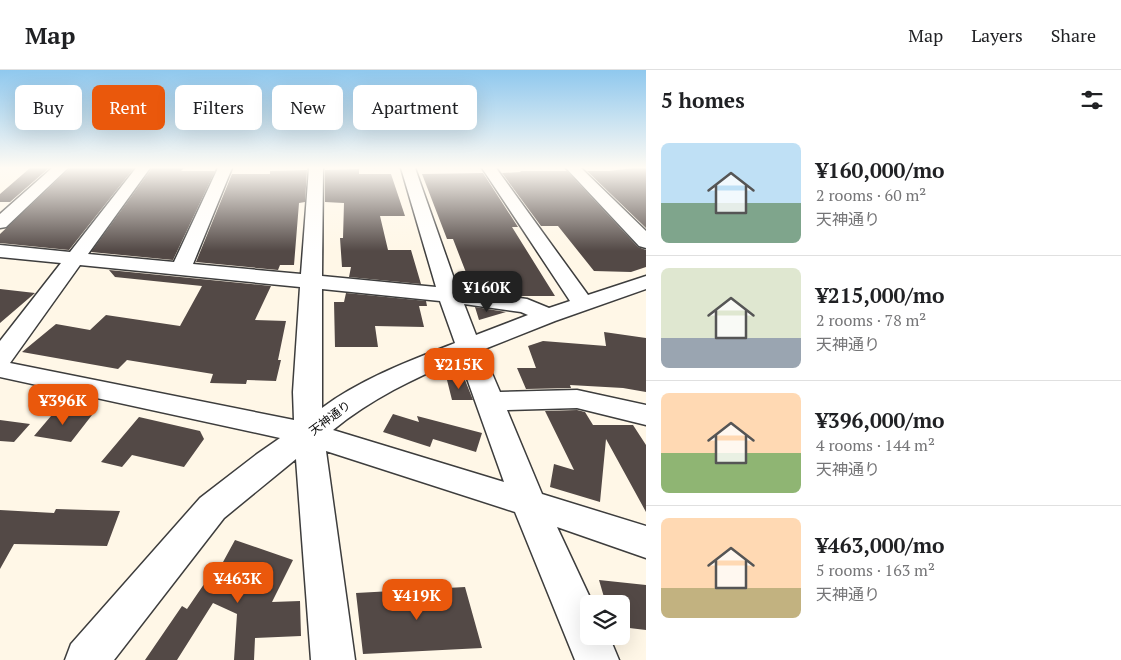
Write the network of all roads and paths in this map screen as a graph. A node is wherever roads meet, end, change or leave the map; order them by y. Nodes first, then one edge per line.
1 (30, 196) edge
2 (123, 196) edge
3 (214, 196) edge
4 (315, 196) edge
5 (417, 196) edge
6 (508, 196) edge
7 (600, 196) edge
8 (0, 223) edge
9 (646, 242) edge
10 (0, 251) edge
11 (76, 259) junction
12 (181, 268) junction
13 (311, 282) junction
14 (646, 282) edge
15 (449, 295) junction
16 (582, 304) junction
17 (547, 316) junction
18 (468, 346) junction
19 (0, 358) edge
20 (0, 369) edge
21 (490, 401) junction
22 (646, 415) edge
23 (309, 434) junction
24 (529, 503) junction
25 (646, 542) edge
26 (87, 660) edge
27 (333, 660) edge
28 (597, 660) edge

1 - 8 street
2 - 11 street
3 - 12 street
4 - 13 street
5 - 15 street
6 - 16 street
7 - 9 street
10 - 11 street
11 - 12 street
11 - 19 street
12 - 13 street
13 - 15 street
13 - 23 street
14 - 16 street, 天神通り
15 - 17 street
15 - 18 street
16 - 17 street, 天神通り
17 - 18 street, 天神通り
18 - 21 street
18 - 23 street, 天神通り
20 - 23 street
21 - 22 street
21 - 24 street
23 - 24 street
23 - 26 street, 天神通り
23 - 27 street
24 - 25 street
24 - 28 street

